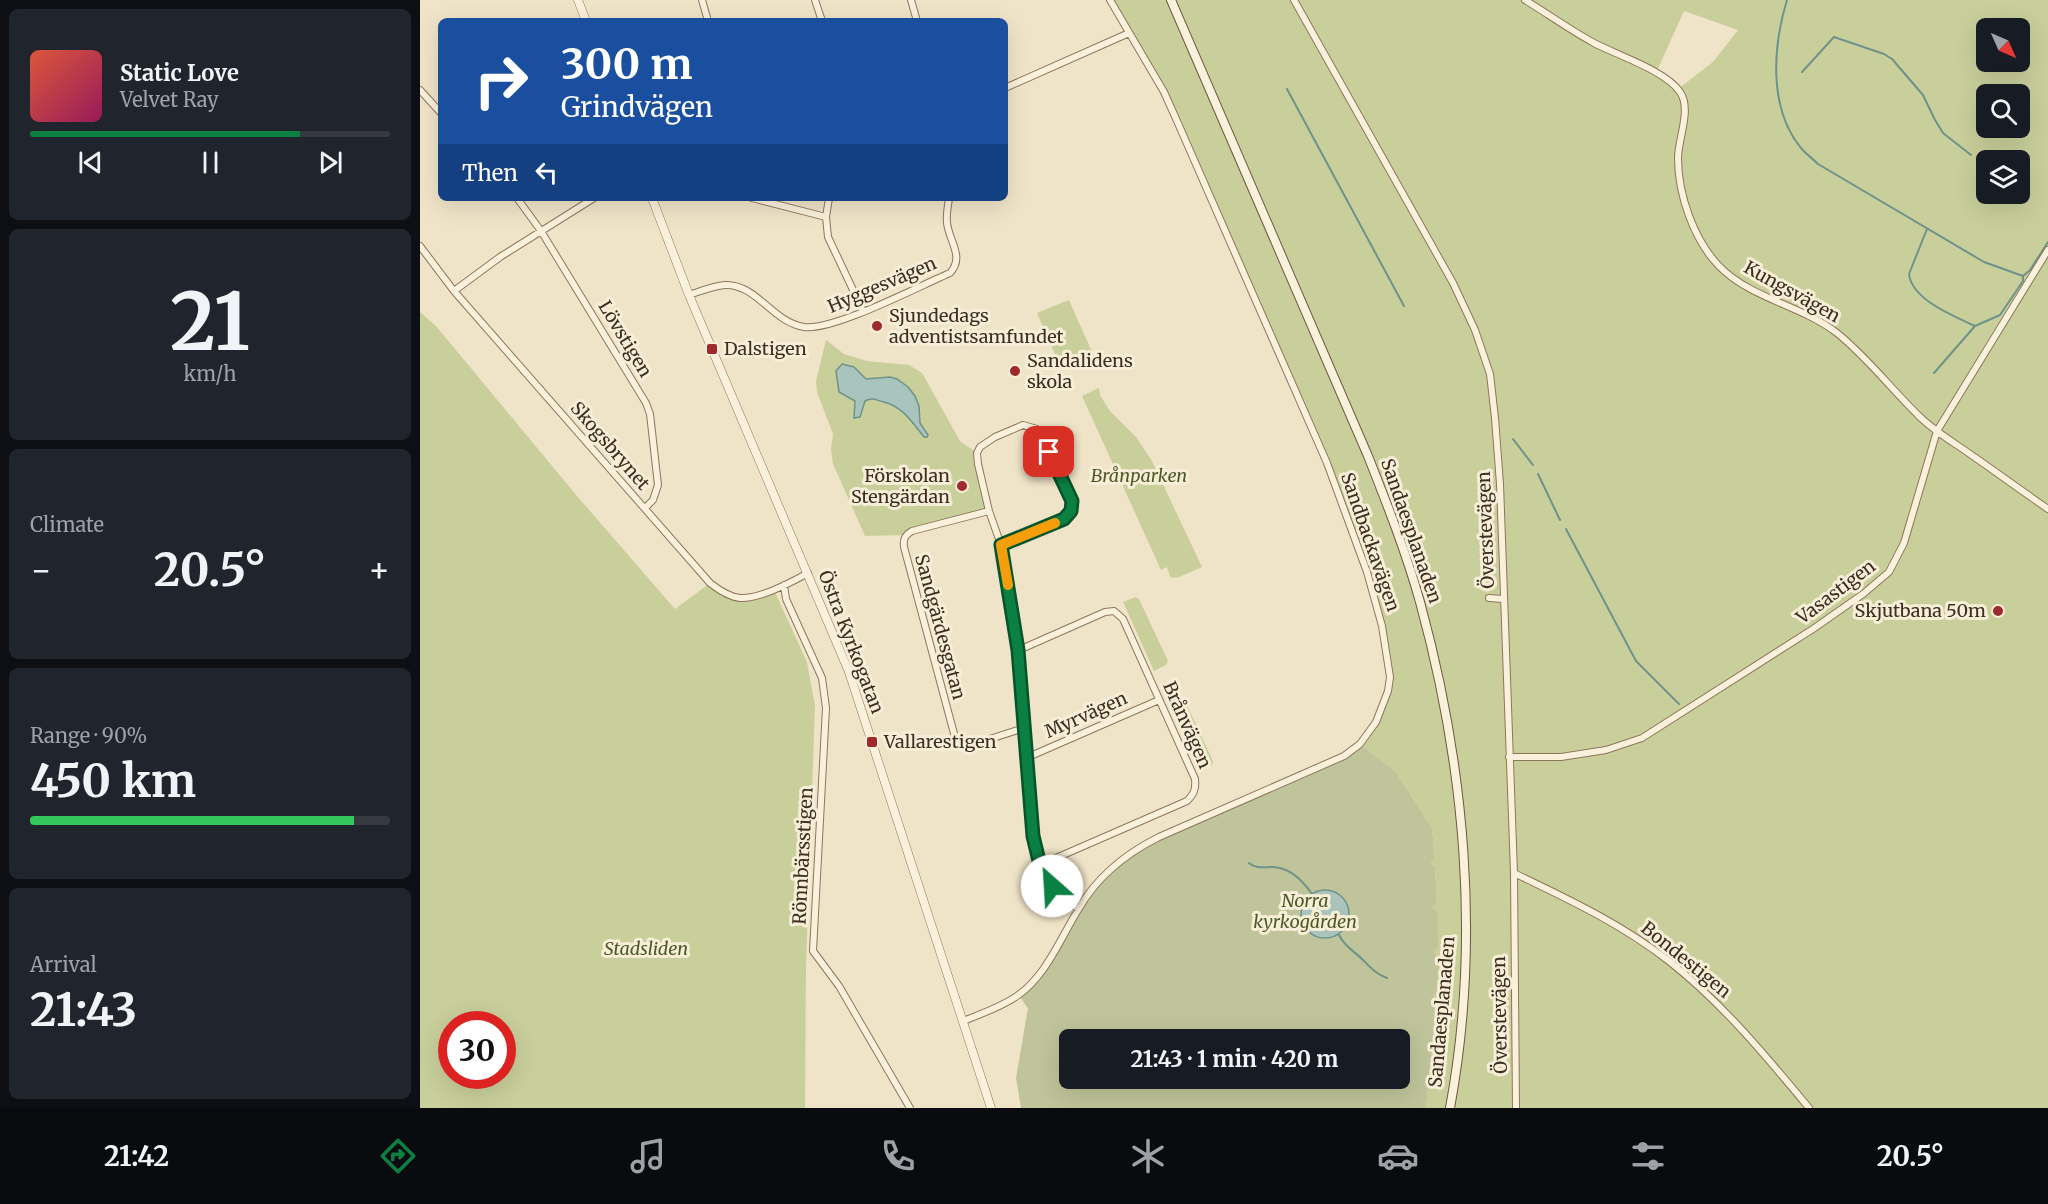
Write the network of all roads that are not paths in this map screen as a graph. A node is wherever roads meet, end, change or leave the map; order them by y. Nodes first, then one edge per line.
1 (578, 0) edge
2 (702, 0) edge
3 (815, 0) edge
4 (911, 0) edge
5 (1110, 0) edge
6 (1171, 0) edge
7 (1294, 0) edge
8 (1525, 0) edge
9 (585, 18) edge
10 (707, 18) edge
11 (821, 18) edge
12 (916, 18) edge
13 (1129, 33) junction
14 (1008, 87) edge
15 (420, 90) edge
16 (438, 110) edge
17 (519, 201) edge
18 (589, 201) edge
19 (653, 201) edge
20 (764, 201) edge
21 (829, 201) edge
22 (948, 201) edge
23 (826, 217) junction
24 (541, 231) junction
25 (420, 246) edge
26 (2048, 250) edge
27 (454, 291) junction
28 (689, 295) junction
29 (863, 311) junction
30 (1937, 431) junction
31 (645, 508) junction
32 (2048, 509) edge
33 (989, 511) junction
34 (1001, 545) junction
35 (808, 573) junction
36 (784, 585) junction
37 (1489, 598) dead end
38 (1503, 598) junction
39 (1018, 650) junction
40 (1159, 700) junction
41 (1024, 728) junction
42 (1509, 757) junction
43 (1026, 758) junction
44 (1040, 865) junction
45 (1514, 873) junction
46 (1078, 909) junction
47 (963, 1021) junction
48 (910, 1108) edge
49 (991, 1108) edge
50 (1450, 1108) edge
51 (1516, 1108) edge
52 (1809, 1108) edge

1 - 9 street
2 - 10 street
3 - 11 street
4 - 12 street
5 - 13 street, Sandbackavägen
6 - 50 main road, Sandaesplanaden
7 - 38 street, Överstevägen
8 - 30 street, Kungsvägen
13 - 14 street
13 - 46 street, Sandbackavägen
15 - 16 street
17 - 24 street, Lövstigen
18 - 24 street
19 - 28 street, Östra Kyrkogatan
20 - 23 street
21 - 23 street
22 - 29 street, Hyggesvägen
23 - 29 street
24 - 27 street
24 - 31 street, Lövstigen
25 - 27 street, Skogsbrynet
26 - 30 street, Vasastigen
27 - 31 street, Skogsbrynet
28 - 29 street, Hyggesvägen
28 - 35 street, Östra Kyrkogatan
30 - 32 street, Kungsvägen
30 - 42 street, Vasastigen
31 - 36 street, Skogsbrynet
33 - 34 street
33 - 34 street
33 - 41 street, Sandgärdesgatan
34 - 39 street
35 - 36 street, Skogsbrynet
35 - 47 street, Östra Kyrkogatan
36 - 48 street, Rönnbärsstigen
37 - 38 street
38 - 42 street, Överstevägen
39 - 40 street, Brånvägen
39 - 41 street
40 - 43 street, Myrvägen
40 - 44 street, Brånvägen
41 - 43 street
42 - 45 street, Överstevägen
43 - 44 street
44 - 46 street
45 - 51 street, Överstevägen
45 - 52 street, Bondestigen
46 - 47 street, Sandbackavägen
47 - 49 street, Östra Kyrkogatan

